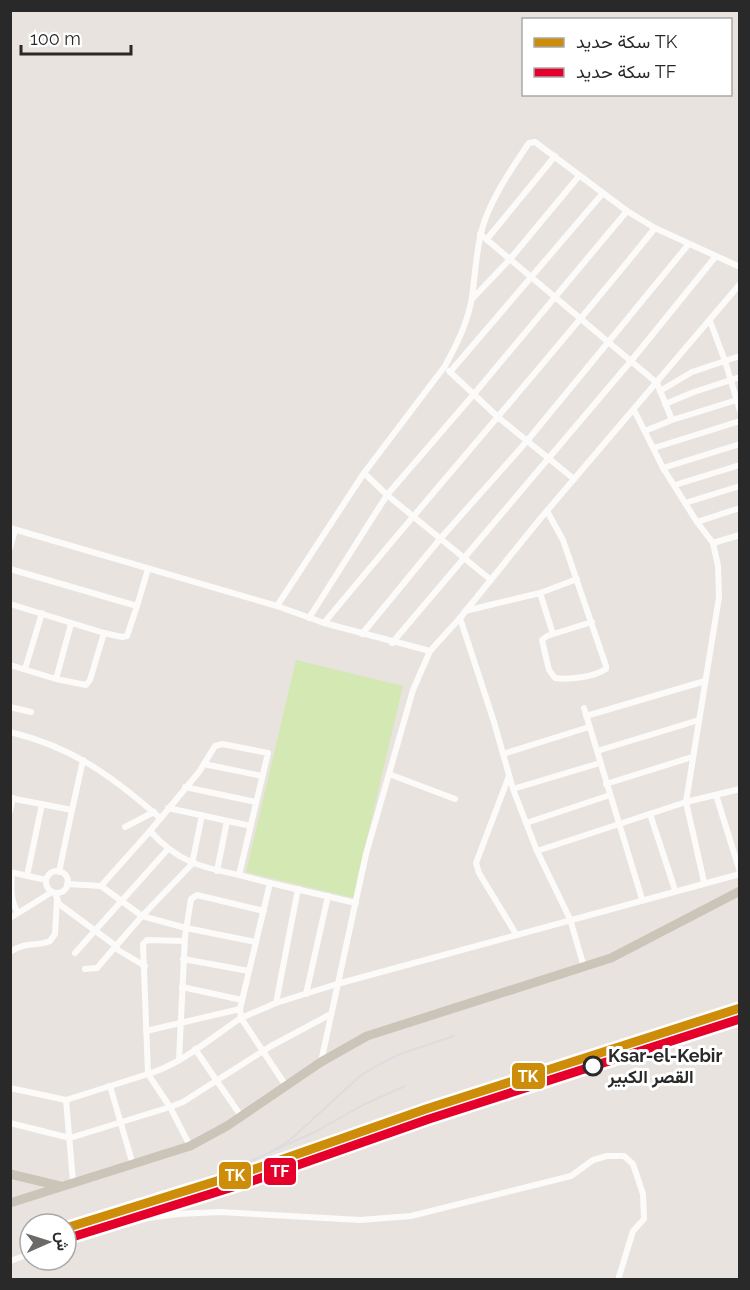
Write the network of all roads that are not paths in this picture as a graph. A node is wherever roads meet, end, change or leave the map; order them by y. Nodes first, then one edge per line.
1 (555, 156) junction
2 (579, 176) junction
3 (603, 193) junction
4 (627, 211) junction
5 (655, 228) junction
6 (480, 234) junction
7 (487, 239) junction
8 (688, 245) junction
9 (716, 256) junction
10 (510, 258) junction
11 (740, 267) edge
12 (533, 277) junction
13 (740, 284) edge
14 (555, 297) junction
15 (472, 299) junction
16 (582, 319) junction
17 (710, 321) junction
18 (609, 342) junction
19 (740, 356) edge
20 (631, 361) junction
21 (725, 362) junction
22 (445, 366) junction
23 (450, 372) junction
24 (740, 377) edge
25 (731, 380) junction
26 (657, 383) junction
27 (660, 391) junction
28 (474, 394) junction
29 (738, 399) edge
30 (665, 404) junction
31 (634, 410) junction
32 (740, 411) edge
33 (499, 418) junction
34 (672, 420) junction
35 (740, 421) edge
36 (645, 431) junction
37 (527, 441) junction
38 (740, 444) edge
39 (654, 448) junction
40 (549, 459) junction
41 (740, 465) edge
42 (663, 468) junction
43 (364, 473) junction
44 (574, 479) junction
45 (675, 485) junction
46 (740, 486) edge
47 (387, 495) junction
48 (685, 503) junction
49 (740, 508) edge
50 (547, 511) junction
51 (412, 516) junction
52 (697, 522) junction
53 (13, 529) edge
54 (740, 535) edge
55 (440, 539) junction
56 (713, 543) junction
57 (10, 548) edge
58 (463, 557) junction
59 (10, 569) edge
60 (148, 569) junction
61 (577, 579) junction
62 (490, 580) junction
63 (540, 592) junction
64 (10, 604) edge
65 (137, 606) junction
66 (277, 606) junction
67 (465, 611) junction
68 (42, 613) junction
69 (309, 618) junction
70 (460, 618) junction
71 (592, 622) junction
72 (324, 623) junction
73 (72, 624) junction
74 (104, 633) junction
75 (362, 634) junction
76 (553, 634) junction
77 (392, 643) junction
78 (430, 651) junction
79 (10, 665) edge
80 (25, 669) junction
81 (56, 679) junction
82 (705, 681) junction
83 (10, 707) edge
84 (584, 708) dead end
85 (31, 712) dead end
86 (586, 716) junction
87 (699, 720) junction
88 (589, 728) junction
89 (10, 732) edge
90 (597, 751) junction
91 (503, 754) junction
92 (692, 757) junction
93 (83, 760) junction
94 (600, 763) junction
95 (204, 764) junction
96 (389, 774) junction
97 (510, 775) junction
98 (262, 776) junction
99 (606, 784) junction
100 (185, 788) junction
101 (513, 789) junction
102 (740, 789) edge
103 (610, 795) junction
104 (716, 795) junction
105 (12, 798) edge
106 (455, 799) dead end
107 (256, 802) junction
108 (686, 802) junction
109 (42, 804) junction
110 (168, 808) junction
111 (72, 810) junction
112 (10, 811) edge
113 (154, 812) junction
114 (650, 814) junction
115 (202, 815) junction
116 (160, 818) junction
117 (227, 821) junction
118 (526, 823) junction
119 (619, 824) junction
120 (251, 826) junction
121 (125, 827) dead end
122 (150, 831) junction
123 (168, 849) junction
124 (537, 851) junction
125 (192, 864) junction
126 (217, 871) junction
127 (59, 872) junction
128 (11, 873) edge
129 (740, 873) edge
130 (239, 875) junction
131 (27, 876) junction
132 (46, 880) junction
133 (704, 882) junction
134 (270, 883) junction
135 (67, 884) junction
136 (101, 886) junction
137 (298, 890) junction
138 (675, 890) junction
139 (740, 891) edge
140 (54, 895) junction
141 (328, 896) junction
142 (642, 899) junction
143 (122, 900) junction
144 (356, 903) junction
145 (264, 911) junction
146 (18, 913) junction
147 (142, 916) junction
148 (10, 918) edge
149 (570, 919) junction
150 (186, 928) junction
151 (94, 932) junction
152 (516, 934) junction
153 (184, 941) junction
154 (256, 942) junction
155 (116, 946) junction
156 (10, 952) edge
157 (75, 953) dead end
158 (183, 959) junction
159 (144, 966) junction
160 (584, 966) junction
161 (85, 969) dead end
162 (249, 971) junction
163 (337, 984) junction
164 (182, 987) junction
165 (306, 994) junction
166 (242, 1000) junction
167 (276, 1003) junction
168 (240, 1009) junction
169 (329, 1015) junction
170 (241, 1018) junction
171 (182, 1022) junction
172 (146, 1031) junction
173 (195, 1049) junction
174 (262, 1051) junction
175 (179, 1060) junction
176 (321, 1062) junction
177 (148, 1074) junction
178 (217, 1079) junction
179 (110, 1086) junction
180 (286, 1086) junction
181 (10, 1088) edge
182 (66, 1100) junction
183 (170, 1107) junction
184 (241, 1116) junction
185 (10, 1124) edge
186 (120, 1124) junction
187 (70, 1138) junction
188 (190, 1146) junction
189 (133, 1165) junction
190 (10, 1174) edge
191 (73, 1182) junction
192 (60, 1186) junction
193 (10, 1203) edge
194 (78, 1238) edge
195 (618, 1280) edge

1 - 2 street
1 - 6 street
1 - 7 street
2 - 3 street
2 - 10 street
3 - 4 street
3 - 12 street
4 - 5 street
4 - 14 street
5 - 8 street
5 - 16 street
6 - 7 street
6 - 15 street
7 - 10 street
8 - 9 street
8 - 18 street
9 - 11 street
9 - 20 street
10 - 12 street
10 - 15 street
12 - 14 street
12 - 23 street
13 - 17 street
14 - 16 street
14 - 28 street
15 - 22 street
16 - 18 street
16 - 33 street
17 - 21 street
17 - 26 street
18 - 20 street
18 - 37 street
19 - 21 street
20 - 26 street
20 - 40 street
21 - 25 street
21 - 27 street
22 - 23 street
22 - 43 street
23 - 28 street
24 - 25 street
25 - 29 street
25 - 30 street
26 - 27 street
26 - 31 street
27 - 30 street
28 - 33 street
28 - 47 street
29 - 32 street
29 - 34 street
30 - 34 street
31 - 36 street
31 - 44 street
33 - 37 street
33 - 51 street
34 - 36 street
35 - 39 street
36 - 39 street
37 - 40 street
37 - 55 street
38 - 42 street
39 - 42 street
40 - 44 street
40 - 58 street
41 - 45 street
42 - 45 street
43 - 47 street
43 - 66 street
44 - 50 street
45 - 48 street
46 - 48 street
47 - 51 street
47 - 69 street
48 - 52 street
49 - 52 street
50 - 61 street
50 - 62 street
51 - 55 street
51 - 72 street
52 - 56 street
53 - 57 street
53 - 60 street
54 - 56 street
55 - 58 street
55 - 75 street
56 - 82 street
58 - 62 street
58 - 77 street
59 - 65 street
60 - 65 street
60 - 66 street
61 - 63 street
61 - 71 street
62 - 67 street
63 - 67 street
63 - 76 street
64 - 68 street
65 - 74 street
66 - 69 street
67 - 70 street
68 - 73 street
68 - 80 street
69 - 72 street
70 - 78 street
70 - 91 street
71 - 76 street
71 - 76 street
72 - 75 street
73 - 74 street
73 - 81 street
74 - 81 street
75 - 77 street
77 - 78 street
78 - 96 street
79 - 80 street
80 - 81 street
82 - 86 street
82 - 87 street
83 - 85 street
84 - 86 street
86 - 88 street
87 - 90 street
87 - 92 street
88 - 90 street
88 - 91 street
89 - 93 street
90 - 94 street
91 - 97 street
92 - 99 street
92 - 108 street
93 - 111 street
93 - 113 street
94 - 99 street
94 - 101 street
95 - 98 street
95 - 98 street
95 - 100 street
96 - 106 street
96 - 144 street
97 - 101 street
97 - 152 street
98 - 107 street
99 - 103 street
100 - 107 street
100 - 110 street
101 - 118 street
102 - 104 street
103 - 118 street
103 - 119 street
104 - 108 street
104 - 129 street
105 - 109 street
105 - 112 street
107 - 120 street
108 - 114 street
108 - 133 street
109 - 111 street
109 - 131 street
110 - 115 street
110 - 116 street
111 - 127 street
113 - 116 street
113 - 121 street
114 - 119 street
114 - 138 street
115 - 117 street
115 - 125 street
116 - 122 street
117 - 120 street
117 - 126 street
118 - 124 street
119 - 124 street
119 - 142 street
120 - 130 street
122 - 123 street
122 - 136 street
123 - 125 street
123 - 143 street
124 - 149 street
125 - 126 street
125 - 147 street
126 - 130 street
127 - 132 street
127 - 135 street
128 - 131 street
128 - 146 street
129 - 133 street
130 - 134 street
131 - 132 street
132 - 140 street
133 - 138 street
134 - 137 street
134 - 145 street
135 - 136 street
135 - 140 street
136 - 143 street
137 - 141 street
137 - 167 street
138 - 142 street
139 - 160 main road
140 - 146 street
140 - 151 street
140 - 156 street
141 - 144 street
141 - 165 street
142 - 149 street
143 - 147 street
143 - 151 street
144 - 163 street
145 - 150 street
145 - 154 street
146 - 148 street
147 - 150 street
147 - 155 street
149 - 152 street
149 - 160 street
150 - 153 street
150 - 154 street
151 - 155 street
151 - 157 street
152 - 163 street
153 - 158 street
153 - 159 street
154 - 162 street
155 - 159 street
155 - 161 street
158 - 162 street
158 - 164 street
159 - 172 street
160 - 176 main road
162 - 166 street
163 - 165 street
163 - 169 street
164 - 166 street
164 - 171 street
165 - 167 street
166 - 168 street
167 - 170 street
168 - 170 street
168 - 171 street
169 - 174 street
169 - 176 street
170 - 173 street
170 - 174 street
171 - 172 street
171 - 175 street
172 - 177 street
173 - 175 street
173 - 178 street
174 - 178 street
174 - 180 street
175 - 177 street
176 - 180 main road
177 - 179 street
177 - 183 street
178 - 183 street
178 - 184 street
179 - 182 street
179 - 186 street
180 - 184 main road
181 - 182 street
182 - 187 street
183 - 186 street
183 - 188 street
184 - 188 main road
185 - 187 street
186 - 187 street
186 - 189 street
187 - 191 street
188 - 189 main road
189 - 191 main road
190 - 192 main road
191 - 192 main road
192 - 193 main road
194 - 195 street

